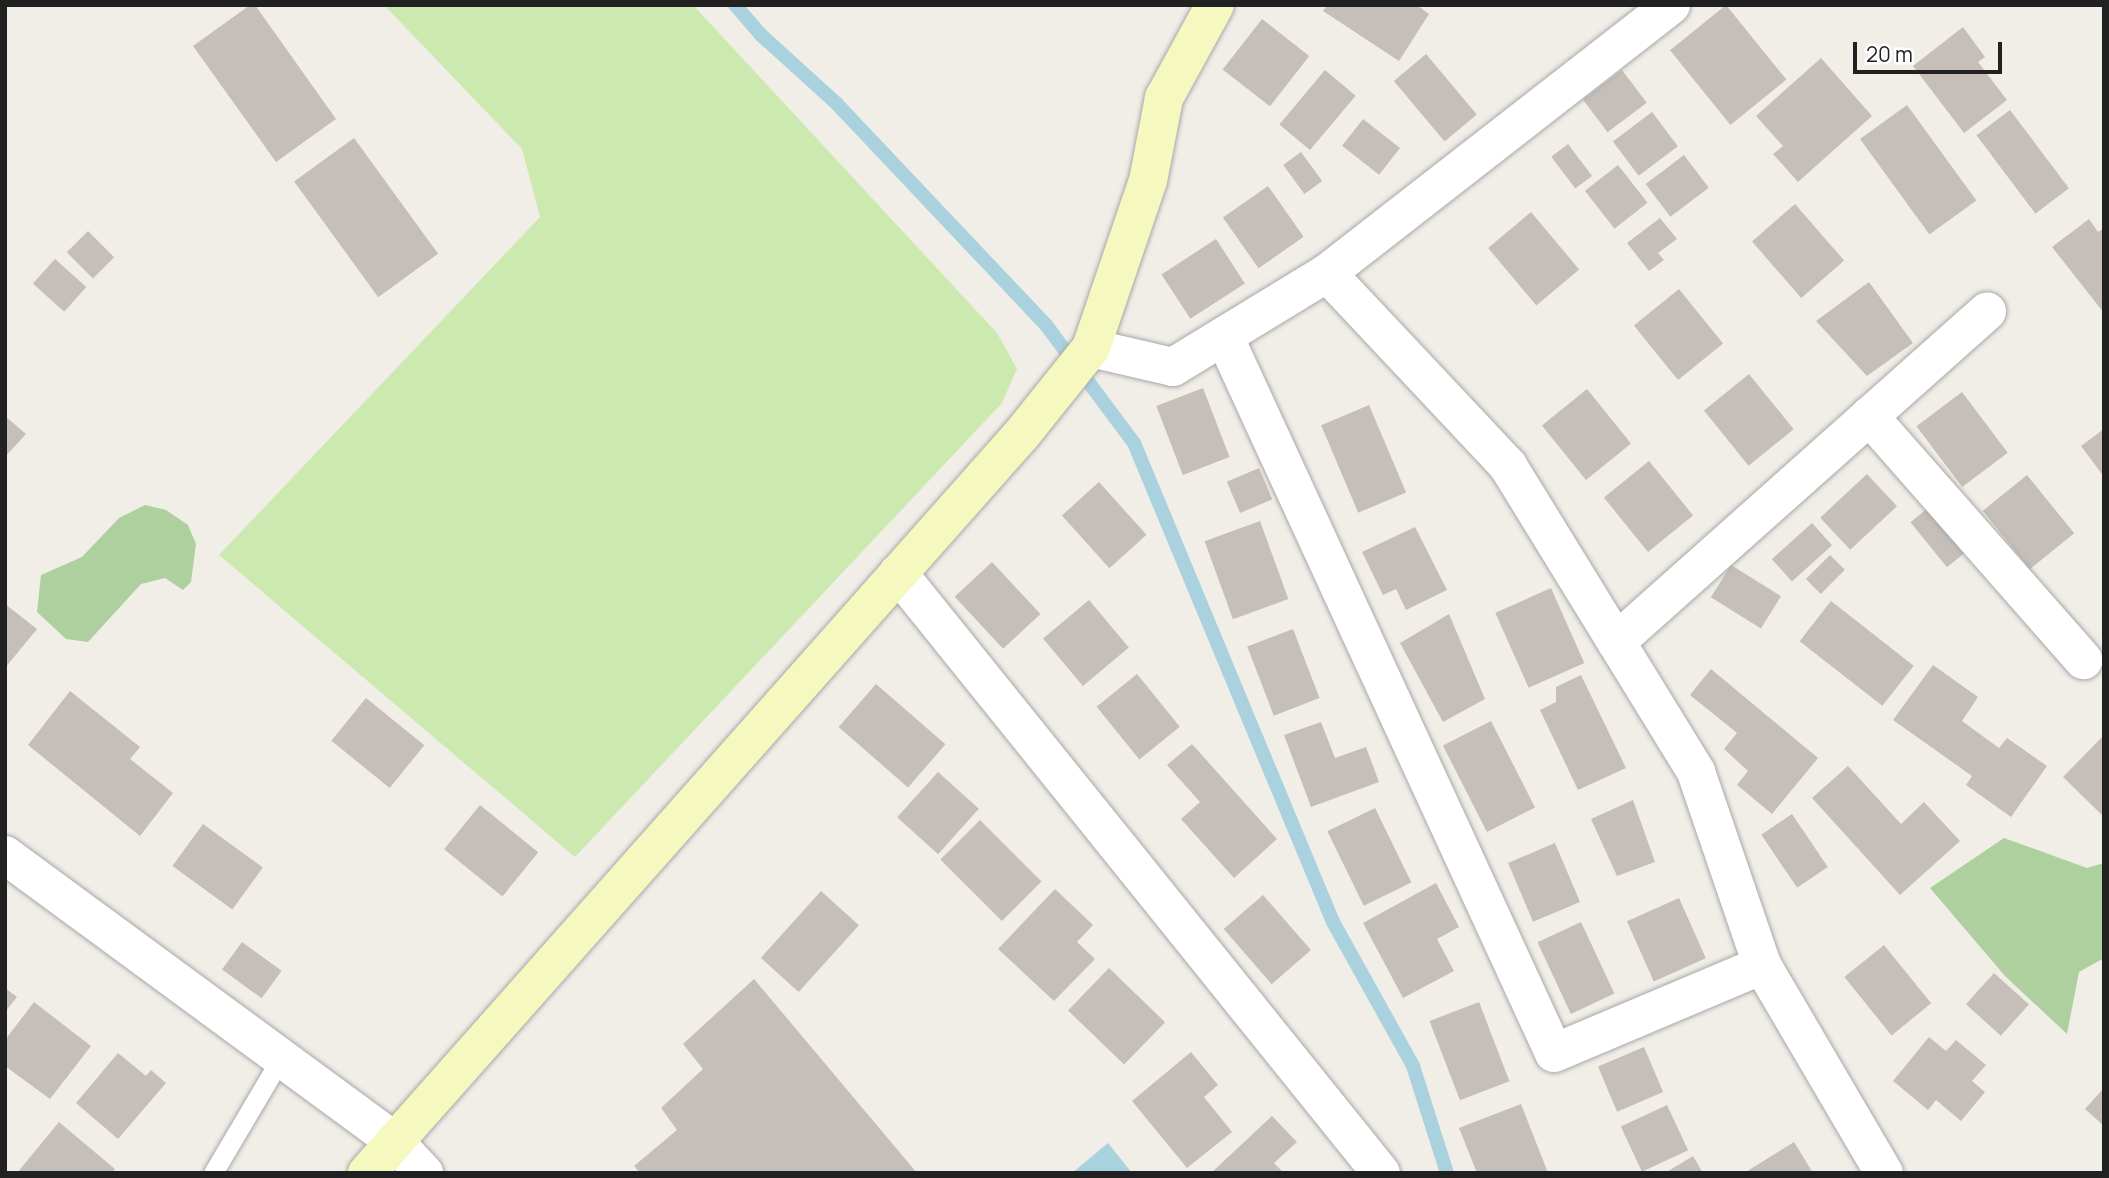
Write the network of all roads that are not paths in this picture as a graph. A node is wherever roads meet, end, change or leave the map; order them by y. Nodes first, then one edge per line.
1 (1215, 5) edge
2 (1671, 5) edge
3 (1327, 273) junction
4 (1987, 312) dead end
5 (1224, 336) junction
6 (1091, 348) junction
7 (1869, 416) junction
8 (898, 573) junction
9 (1616, 642) junction
10 (2083, 660) dead end
11 (5, 855) edge
12 (1762, 965) junction
13 (281, 1058) junction
14 (394, 1141) junction
15 (213, 1173) edge
16 (367, 1173) edge
17 (424, 1173) edge
18 (1381, 1173) edge
19 (1884, 1173) edge

1 - 6 street
2 - 3 street
3 - 5 street
3 - 9 street
4 - 7 street
5 - 6 street
5 - 12 street
6 - 8 street
7 - 9 street
7 - 10 street
8 - 14 street
8 - 18 street
9 - 12 street
11 - 13 street
12 - 19 street
13 - 14 street
13 - 15 lane
14 - 16 street
14 - 17 street

